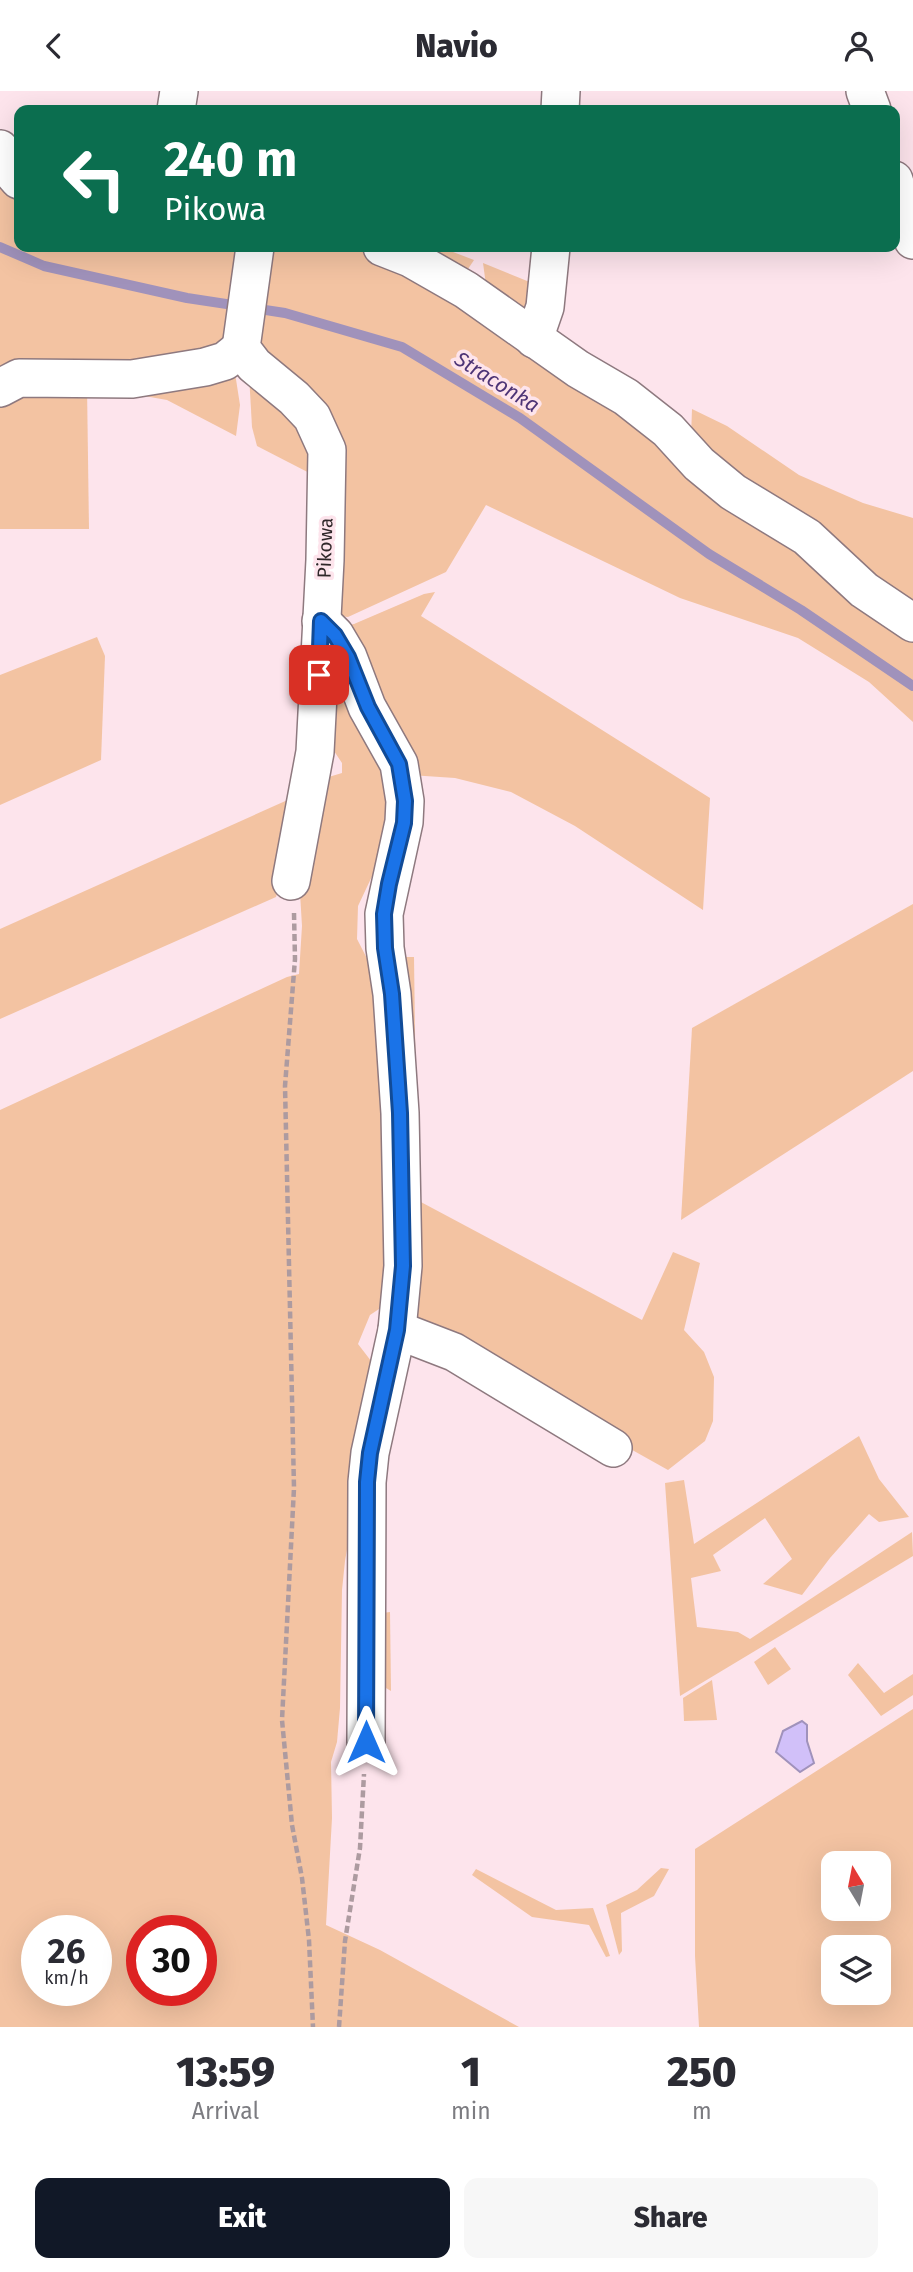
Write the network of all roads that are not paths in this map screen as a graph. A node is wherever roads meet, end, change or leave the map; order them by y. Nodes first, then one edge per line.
1 (0, 149) edge
2 (14, 174) edge
3 (900, 199) edge
4 (913, 240) edge
5 (254, 252) edge
6 (395, 252) edge
7 (550, 252) edge
8 (534, 339) junction
9 (242, 341) junction
10 (0, 388) edge
11 (321, 621) junction
12 (913, 623) edge
13 (291, 881) road end
14 (397, 1330) junction
15 (613, 1448) dead end
16 (366, 1742) road end

1 - 2 street
3 - 4 street
5 - 9 street
6 - 8 street
7 - 8 street
8 - 12 street
9 - 10 street
9 - 11 street, Pikowa
11 - 13 street, Pikowa
11 - 14 street
14 - 15 street
14 - 16 street

